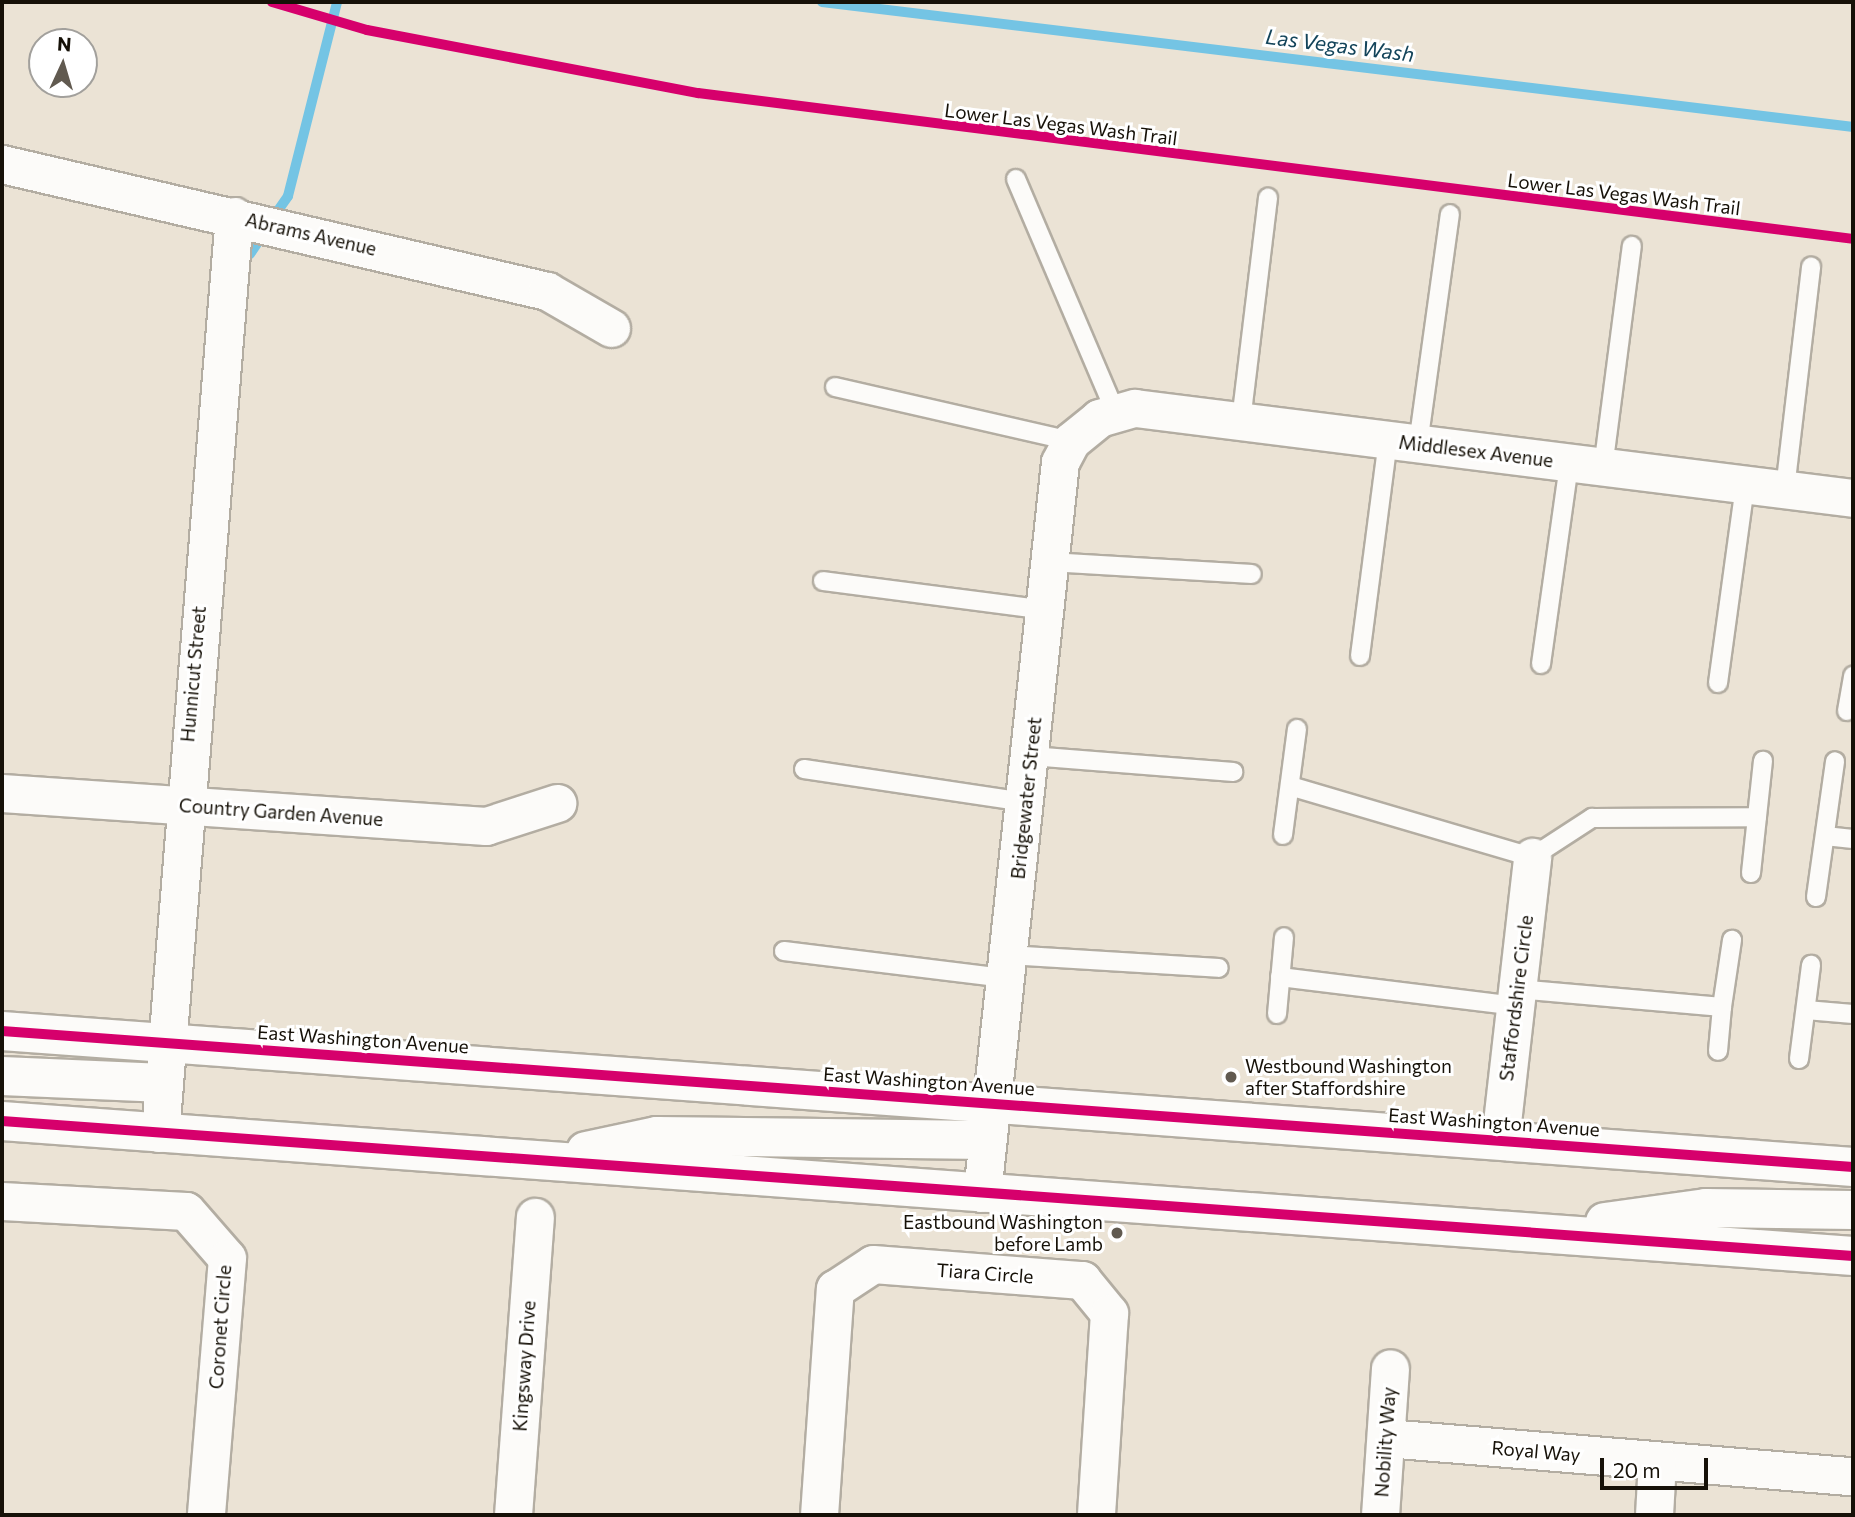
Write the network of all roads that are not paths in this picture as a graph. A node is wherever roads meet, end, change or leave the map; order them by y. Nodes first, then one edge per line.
1 (2, 164) edge
2 (1016, 179) dead end
3 (1268, 198) dead end
4 (1450, 214) dead end
5 (234, 216) junction
6 (1632, 246) dead end
7 (1811, 267) dead end
8 (611, 328) dead end
9 (835, 387) dead end
10 (1108, 416) junction
11 (1241, 421) junction
12 (1071, 441) junction
13 (1403, 442) junction
14 (1586, 466) junction
15 (1745, 485) junction
16 (1785, 489) junction
17 (1853, 498) edge
18 (1050, 562) junction
19 (1252, 574) dead end
20 (823, 582) dead end
21 (1045, 610) junction
22 (1360, 656) dead end
23 (1541, 664) dead end
24 (1853, 676) edge
25 (1718, 683) dead end
26 (1847, 711) dead end
27 (1297, 729) dead end
28 (1031, 756) junction
29 (1763, 761) dead end
30 (1835, 761) dead end
31 (804, 769) dead end
32 (1233, 772) dead end
33 (1290, 786) junction
34 (2, 793) edge
35 (1026, 802) junction
36 (557, 803) dead end
37 (182, 805) junction
38 (1757, 817) junction
39 (1283, 835) dead end
40 (1825, 836) junction
41 (1853, 839) edge
42 (1532, 857) junction
43 (1751, 873) dead end
44 (1816, 897) dead end
45 (1284, 937) dead end
46 (1732, 940) dead end
47 (784, 951) dead end
48 (1811, 965) dead end
49 (1007, 967) junction
50 (1219, 968) dead end
51 (1280, 977) junction
52 (1516, 997) junction
53 (1722, 1007) junction
54 (1806, 1010) junction
55 (1277, 1014) dead end
56 (1853, 1014) edge
57 (2, 1031) edge
58 (167, 1043) junction
59 (1718, 1051) dead end
60 (1799, 1059) dead end
61 (2, 1076) edge
62 (164, 1083) junction
63 (991, 1103) junction
64 (2, 1121) edge
65 (160, 1133) junction
66 (987, 1140) junction
67 (1500, 1140) junction
68 (539, 1161) junction
69 (1853, 1167) edge
70 (982, 1193) junction
71 (2, 1201) edge
72 (1853, 1210) edge
73 (535, 1217) dead end
74 (1530, 1233) junction
75 (1853, 1256) edge
76 (1390, 1368) dead end
77 (1386, 1438) junction
78 (1657, 1461) junction
79 (1853, 1476) edge
80 (206, 1515) edge
81 (513, 1515) edge
82 (819, 1515) edge
83 (1096, 1515) edge
84 (1380, 1515) edge
85 (1654, 1515) edge

1 - 5 street, Abrams Avenue
2 - 10 lane
3 - 11 lane
4 - 13 lane
5 - 8 street, Abrams Avenue
5 - 37 street, Hunnicut Street
6 - 14 lane
7 - 16 lane
9 - 12 lane
10 - 11 street, Middlesex Avenue
10 - 12 street, Bridgewater Street
11 - 13 street, Middlesex Avenue
12 - 18 street, Bridgewater Street
13 - 14 street, Middlesex Avenue
13 - 22 lane
14 - 15 street, Middlesex Avenue
14 - 23 lane
15 - 16 street, Middlesex Avenue
15 - 25 lane
16 - 17 street, Middlesex Avenue
18 - 19 lane
18 - 21 street, Bridgewater Street
20 - 21 lane
21 - 28 street, Bridgewater Street
24 - 26 lane
27 - 33 lane
28 - 32 lane
28 - 35 street, Bridgewater Street
29 - 38 lane
30 - 40 lane
31 - 35 lane
33 - 39 lane
33 - 42 lane
34 - 37 street, Country Garden Avenue
35 - 49 street, Bridgewater Street
36 - 37 street, Country Garden Avenue
37 - 58 street, Hunnicut Street
38 - 42 lane
38 - 43 lane
40 - 41 lane
40 - 44 lane
42 - 52 street, Staffordshire Circle
45 - 51 lane
46 - 53 lane
47 - 49 lane
48 - 54 lane
49 - 50 lane
49 - 63 street, Bridgewater Street
51 - 52 lane
51 - 55 lane
52 - 53 lane
52 - 67 street, Staffordshire Circle
53 - 59 lane
54 - 56 lane
54 - 60 lane
57 - 58 main road, East Washington Avenue
58 - 62 street, Hunnicut Street
58 - 63 main road, East Washington Avenue
61 - 62 main road
62 - 65 street, Hunnicut Street
63 - 66 street, Bridgewater Street
63 - 67 main road, East Washington Avenue
64 - 65 main road
65 - 68 main road
66 - 68 main road
66 - 70 street, Bridgewater Street
67 - 69 main road, East Washington Avenue
68 - 70 main road
70 - 74 main road
71 - 80 street, Coronet Circle
72 - 74 main road
73 - 81 street, Kingsway Drive
74 - 75 main road
76 - 77 street, Nobility Way
77 - 78 street, Royal Way
77 - 84 street, Nobility Way
78 - 79 street, Royal Way
78 - 85 street
82 - 83 street, Tiara Circle

